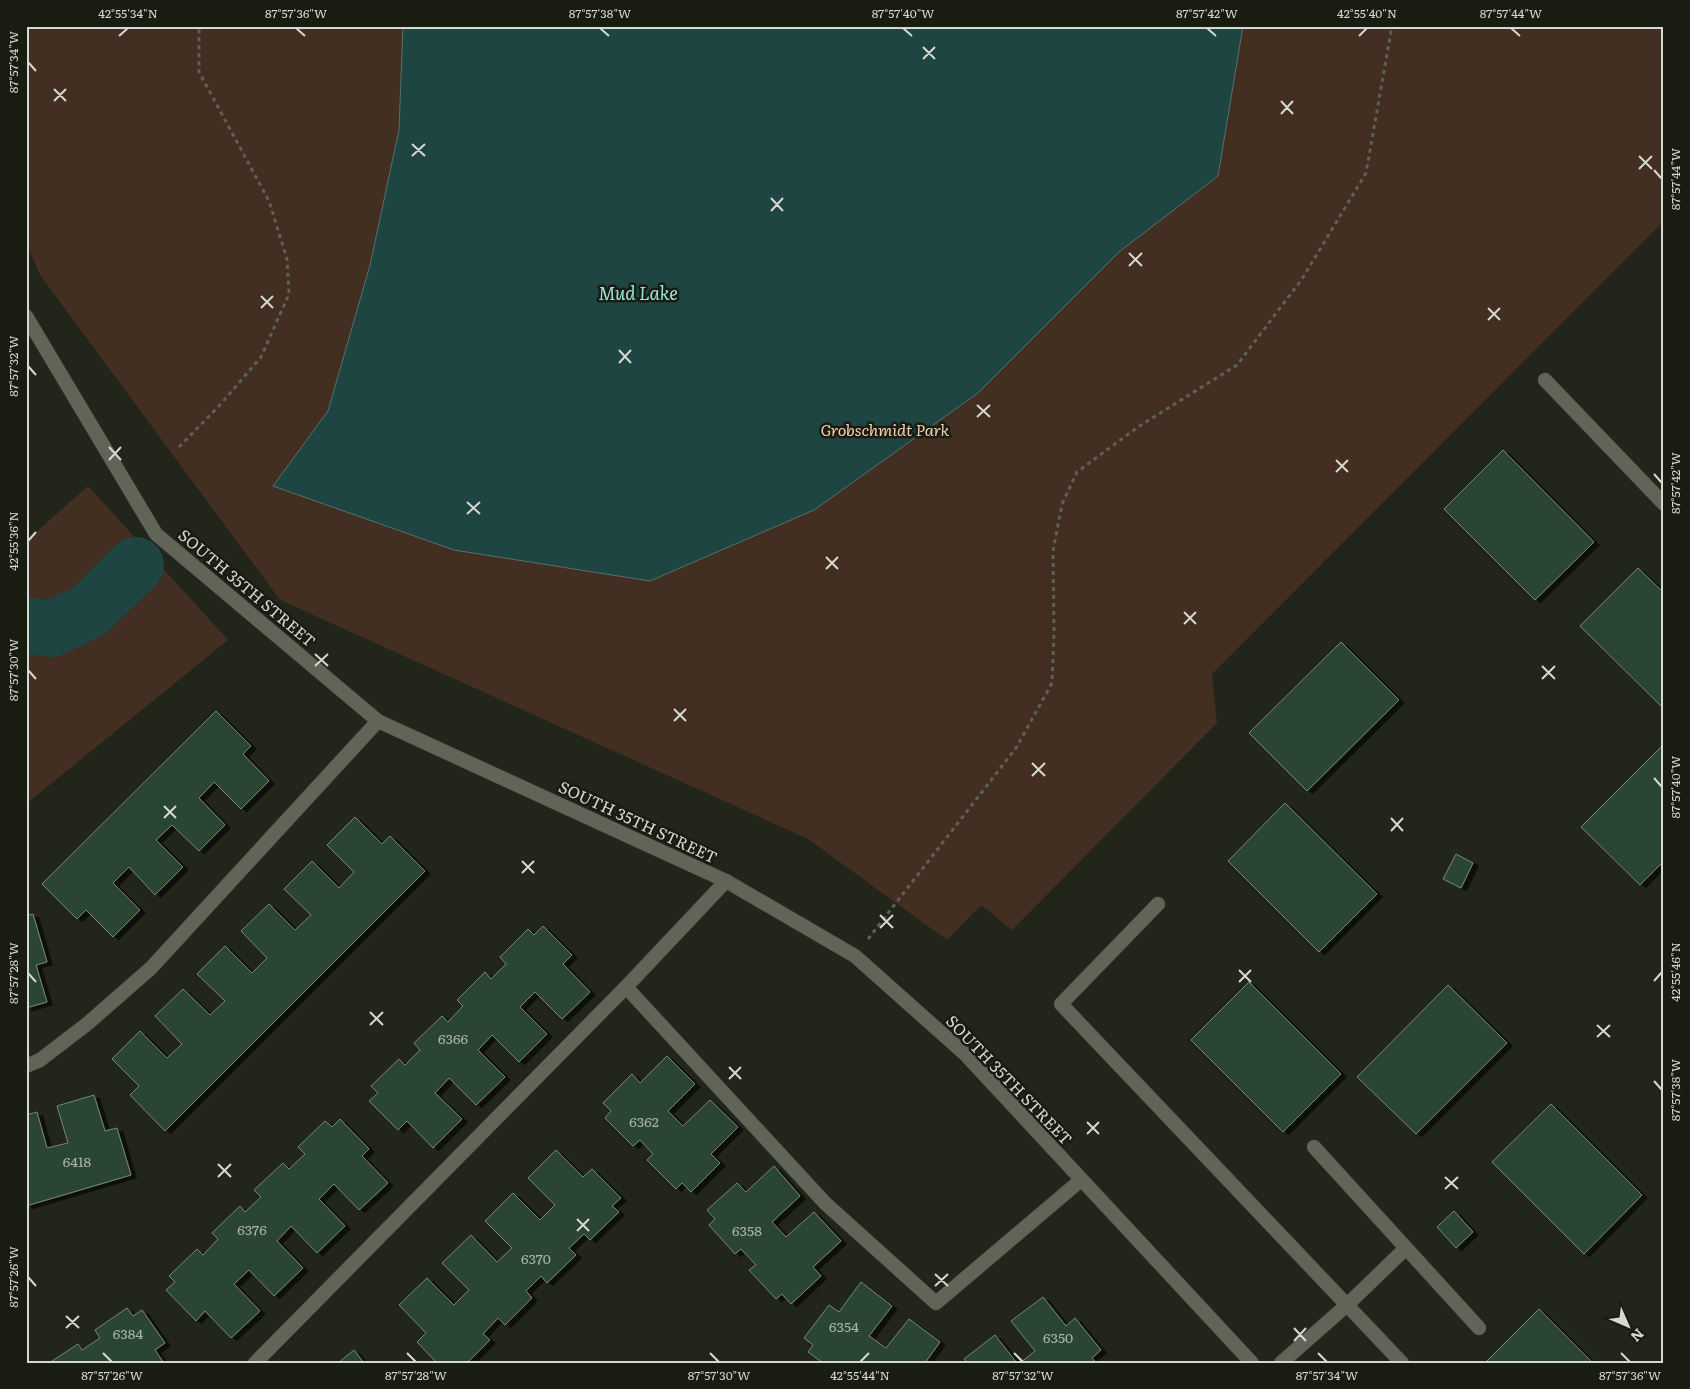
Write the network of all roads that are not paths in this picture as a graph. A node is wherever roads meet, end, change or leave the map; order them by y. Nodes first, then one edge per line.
1 (26, 316) edge
2 (1545, 380) dead end
3 (1664, 504) edge
4 (378, 721) junction
5 (726, 882) junction
6 (1158, 904) dead end
7 (626, 987) junction
8 (26, 1066) edge
9 (1314, 1147) dead end
10 (1081, 1180) junction
11 (1406, 1248) junction
12 (1347, 1305) junction
13 (1479, 1328) dead end
14 (256, 1363) edge
15 (1252, 1363) edge
16 (1281, 1363) edge
17 (1402, 1363) edge

1 - 4 street, SOUTH 35TH STREET
2 - 3 street
4 - 5 street, SOUTH 35TH STREET
4 - 8 street
5 - 7 street
5 - 10 street, SOUTH 35TH STREET
6 - 12 street
7 - 10 street
7 - 14 street
9 - 11 street
10 - 15 street, SOUTH 35TH STREET
11 - 12 street
11 - 13 street
12 - 16 street
12 - 17 street

